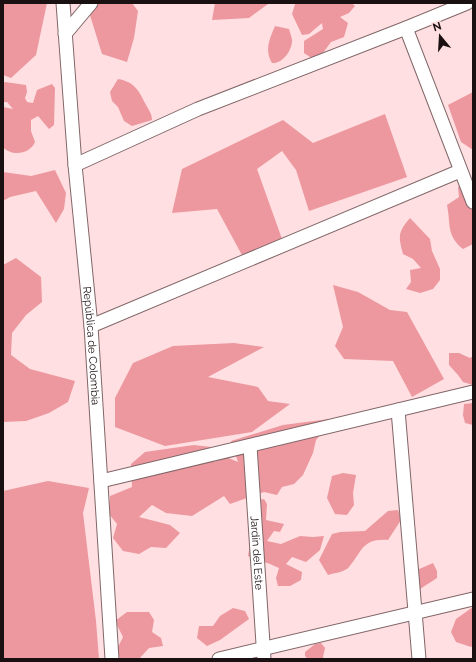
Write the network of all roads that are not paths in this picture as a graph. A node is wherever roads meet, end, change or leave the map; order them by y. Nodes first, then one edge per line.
1 (63, 3) edge
2 (91, 3) edge
3 (467, 3) edge
4 (406, 28) junction
5 (65, 34) junction
6 (75, 165) junction
7 (460, 171) junction
8 (473, 202) edge
9 (91, 326) junction
10 (473, 392) edge
11 (398, 410) junction
12 (250, 446) junction
13 (101, 482) junction
14 (473, 599) edge
15 (415, 612) junction
16 (264, 654) edge
17 (112, 659) edge
18 (219, 659) edge
19 (419, 659) edge

1 - 5 street, República de Colombia
2 - 5 street
3 - 4 street
4 - 6 street
4 - 7 street
5 - 6 street, República de Colombia
6 - 9 street, República de Colombia
7 - 8 street
7 - 9 street
9 - 13 street, República de Colombia
10 - 11 street
11 - 12 street
11 - 15 street
12 - 13 street
12 - 16 street, Jardín del Este
13 - 17 street, República de Colombia
14 - 15 street
15 - 16 street
15 - 19 street
16 - 18 street

